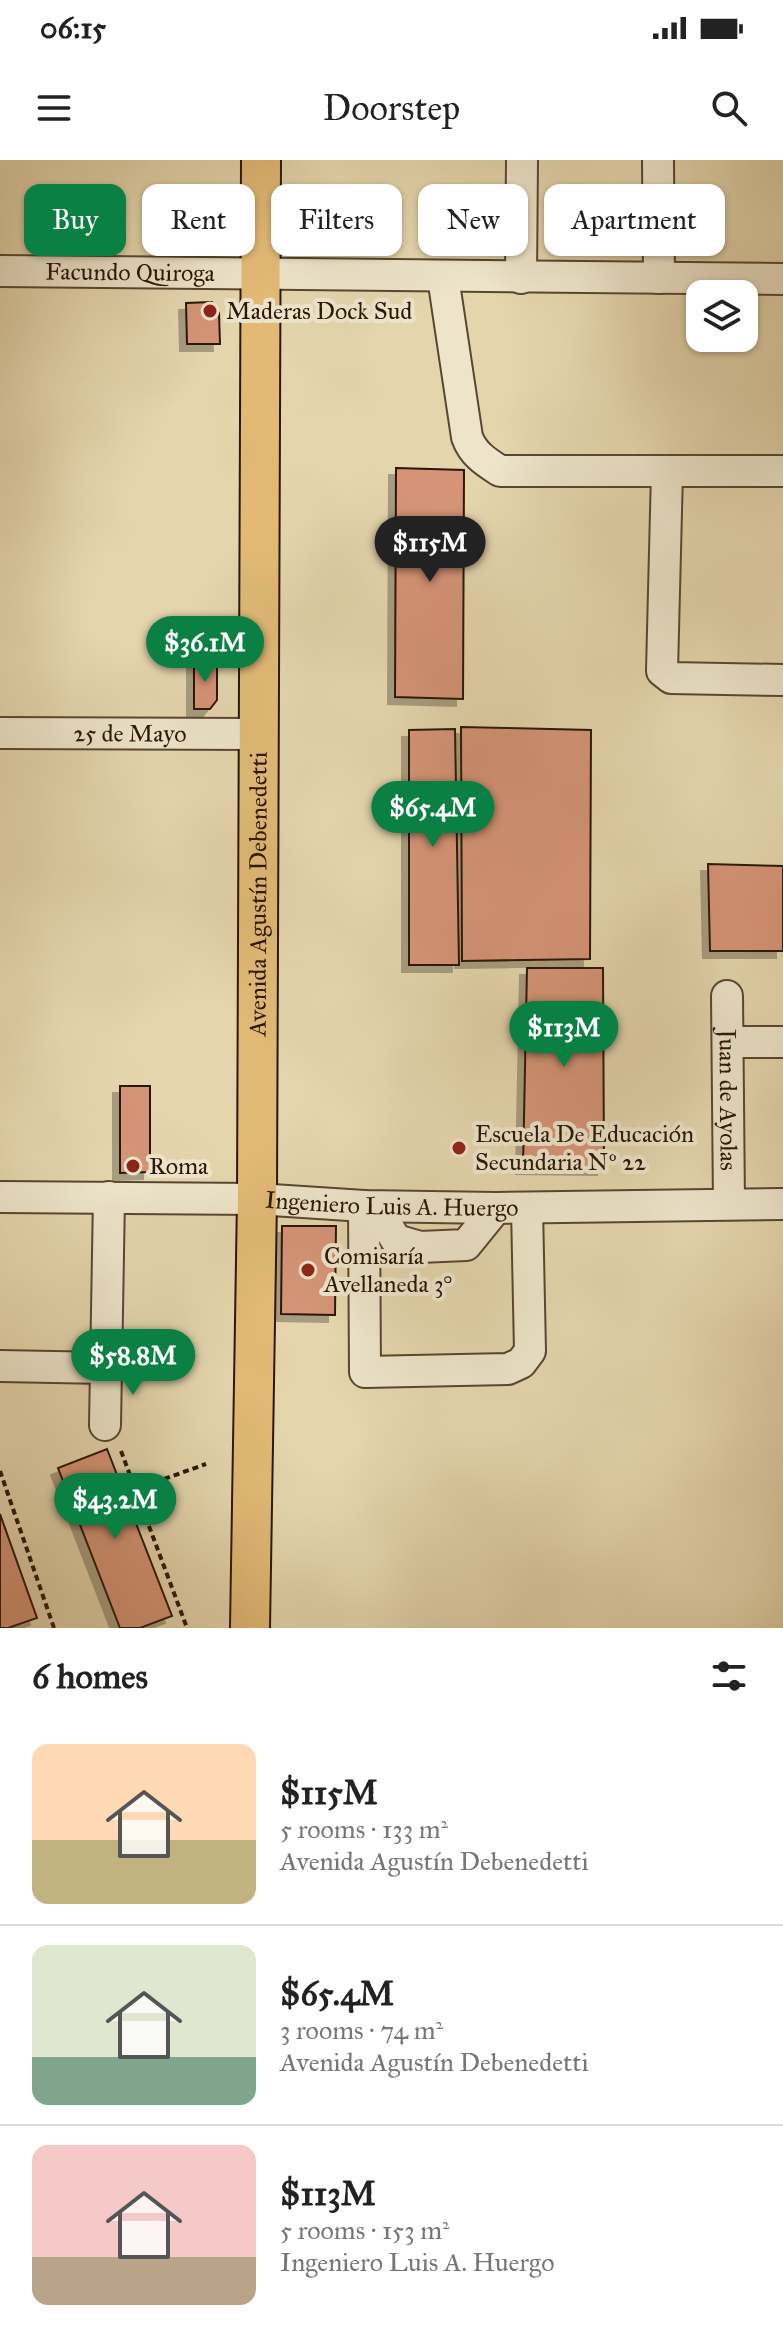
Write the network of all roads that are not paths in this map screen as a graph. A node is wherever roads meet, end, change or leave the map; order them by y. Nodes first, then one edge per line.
1 (261, 160) edge
2 (522, 160) edge
3 (658, 160) edge
4 (0, 271) edge
5 (261, 275) junction
6 (443, 277) junction
7 (521, 278) junction
8 (659, 278) junction
9 (783, 279) edge
10 (783, 471) edge
11 (667, 472) junction
12 (783, 680) edge
13 (0, 733) edge
14 (260, 734) junction
15 (727, 996) dead end
16 (729, 1042) junction
17 (783, 1042) edge
18 (0, 1197) edge
19 (109, 1197) junction
20 (257, 1199) junction
21 (729, 1203) junction
22 (783, 1204) edge
23 (370, 1206) junction
24 (527, 1208) junction
25 (0, 1366) edge
26 (106, 1368) junction
27 (105, 1425) dead end
28 (250, 1628) edge

1 - 5 main road, Avenida Agustín Debenedetti
2 - 7 street
3 - 8 street
4 - 5 street, Facundo Quiroga
5 - 6 street, Facundo Quiroga
5 - 14 main road, Avenida Agustín Debenedetti
6 - 7 street, Facundo Quiroga
6 - 11 street
7 - 8 street, Facundo Quiroga
8 - 9 street, Facundo Quiroga
10 - 11 street
11 - 12 street
13 - 14 street, 25 de Mayo
14 - 20 main road, Avenida Agustín Debenedetti
15 - 16 street, Juan de Ayolas
16 - 17 street
16 - 21 street, Juan de Ayolas
18 - 19 street, Ingeniero Luis A. Huergo
19 - 20 street, Ingeniero Luis A. Huergo
19 - 26 street
20 - 23 street, Ingeniero Luis A. Huergo
20 - 28 main road, Avenida Agustín Debenedetti
21 - 22 street, Ingeniero Luis A. Huergo
21 - 24 street, Ingeniero Luis A. Huergo
23 - 24 street, Ingeniero Luis A. Huergo
23 - 24 street
25 - 26 street
26 - 27 street

